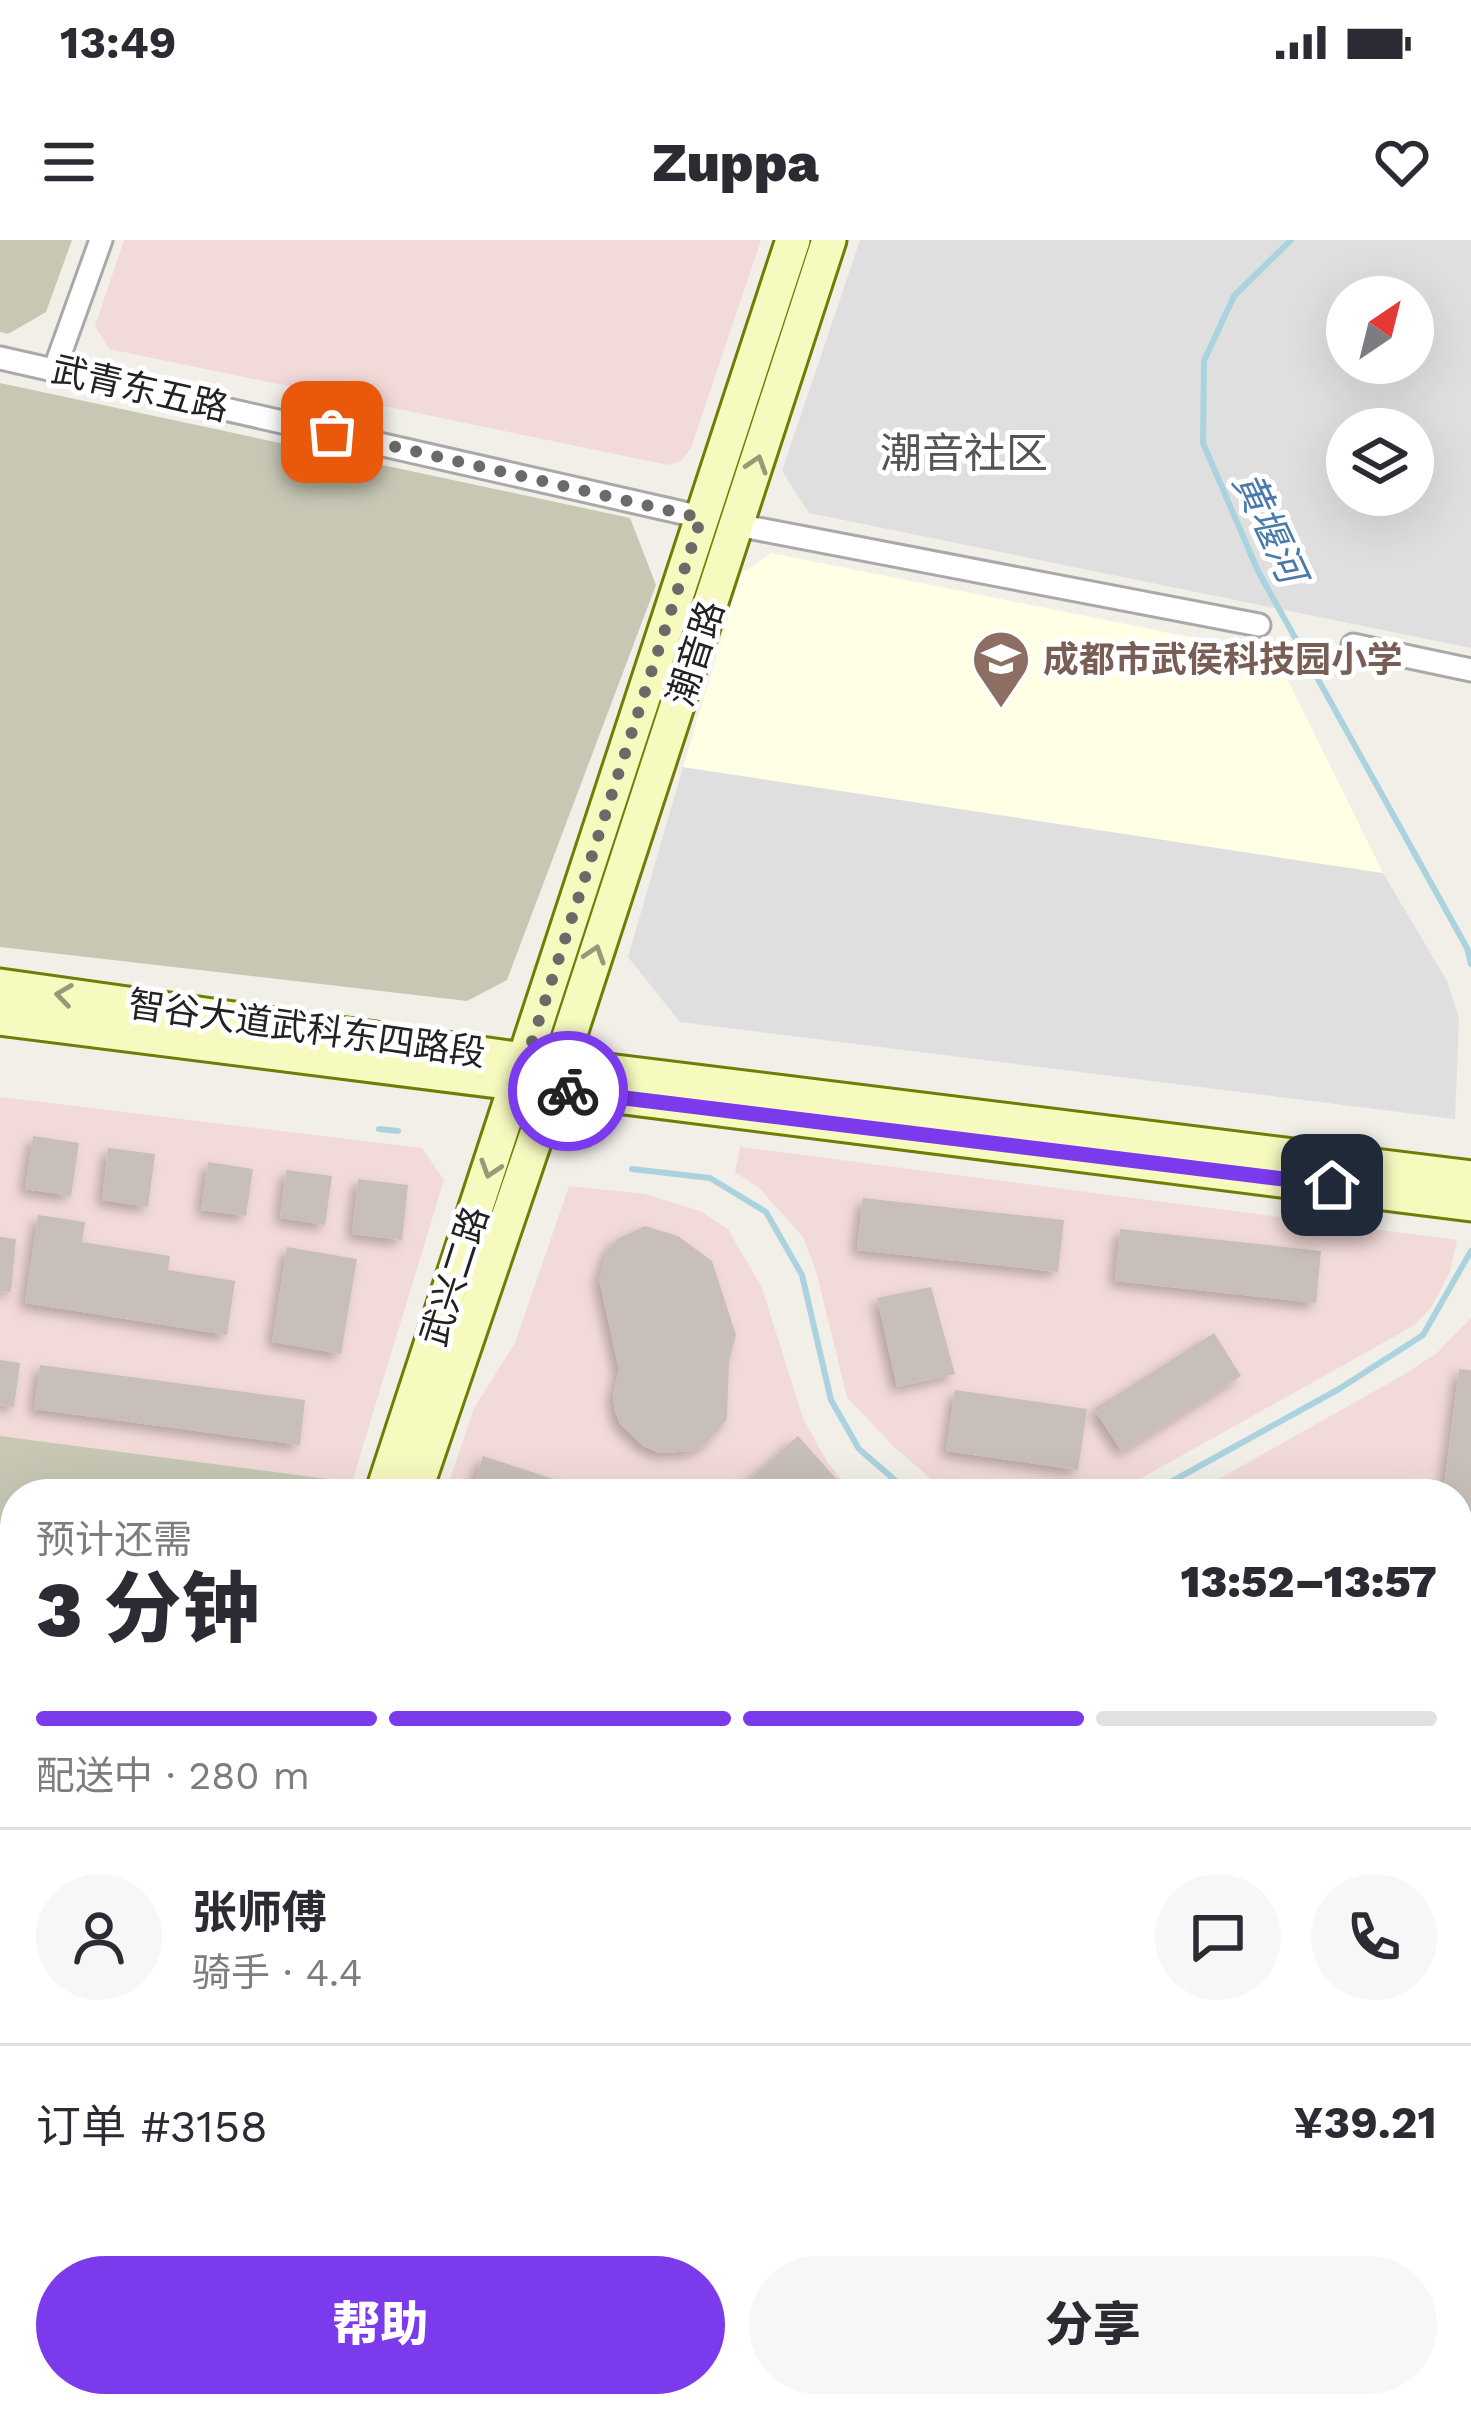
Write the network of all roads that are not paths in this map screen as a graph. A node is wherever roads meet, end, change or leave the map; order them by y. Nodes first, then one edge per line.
1 (100, 240) edge
2 (794, 240) edge
3 (829, 240) edge
4 (0, 358) edge
5 (56, 368) junction
6 (701, 518) junction
7 (737, 525) junction
8 (1259, 625) dead end
9 (1353, 645) dead end
10 (1471, 670) edge
11 (0, 986) edge
12 (0, 1018) edge
13 (521, 1071) junction
14 (555, 1077) junction
15 (1471, 1178) edge
16 (1471, 1204) edge
17 (387, 1479) edge
18 (419, 1479) edge

1 - 5 street
2 - 6 main road, 潮音路
7 -> 3 main road, 潮音路
4 - 5 street, 武青东五路
5 - 6 street, 武青东五路
6 - 13 main road, 潮音路
7 - 8 street
14 -> 7 main road, 潮音路
9 - 10 street
13 -> 11 main road, 智谷大道武科东四路段
12 - 13 main road, 智谷大道武科东四路段
13 - 14 main road, 智谷大道武科东四路段
13 -> 17 main road, 武兴二路
14 - 15 main road, 智谷大道武科东四路段
14 - 16 main road, 智谷大道武科东四路段
14 - 18 main road, 潮音路

